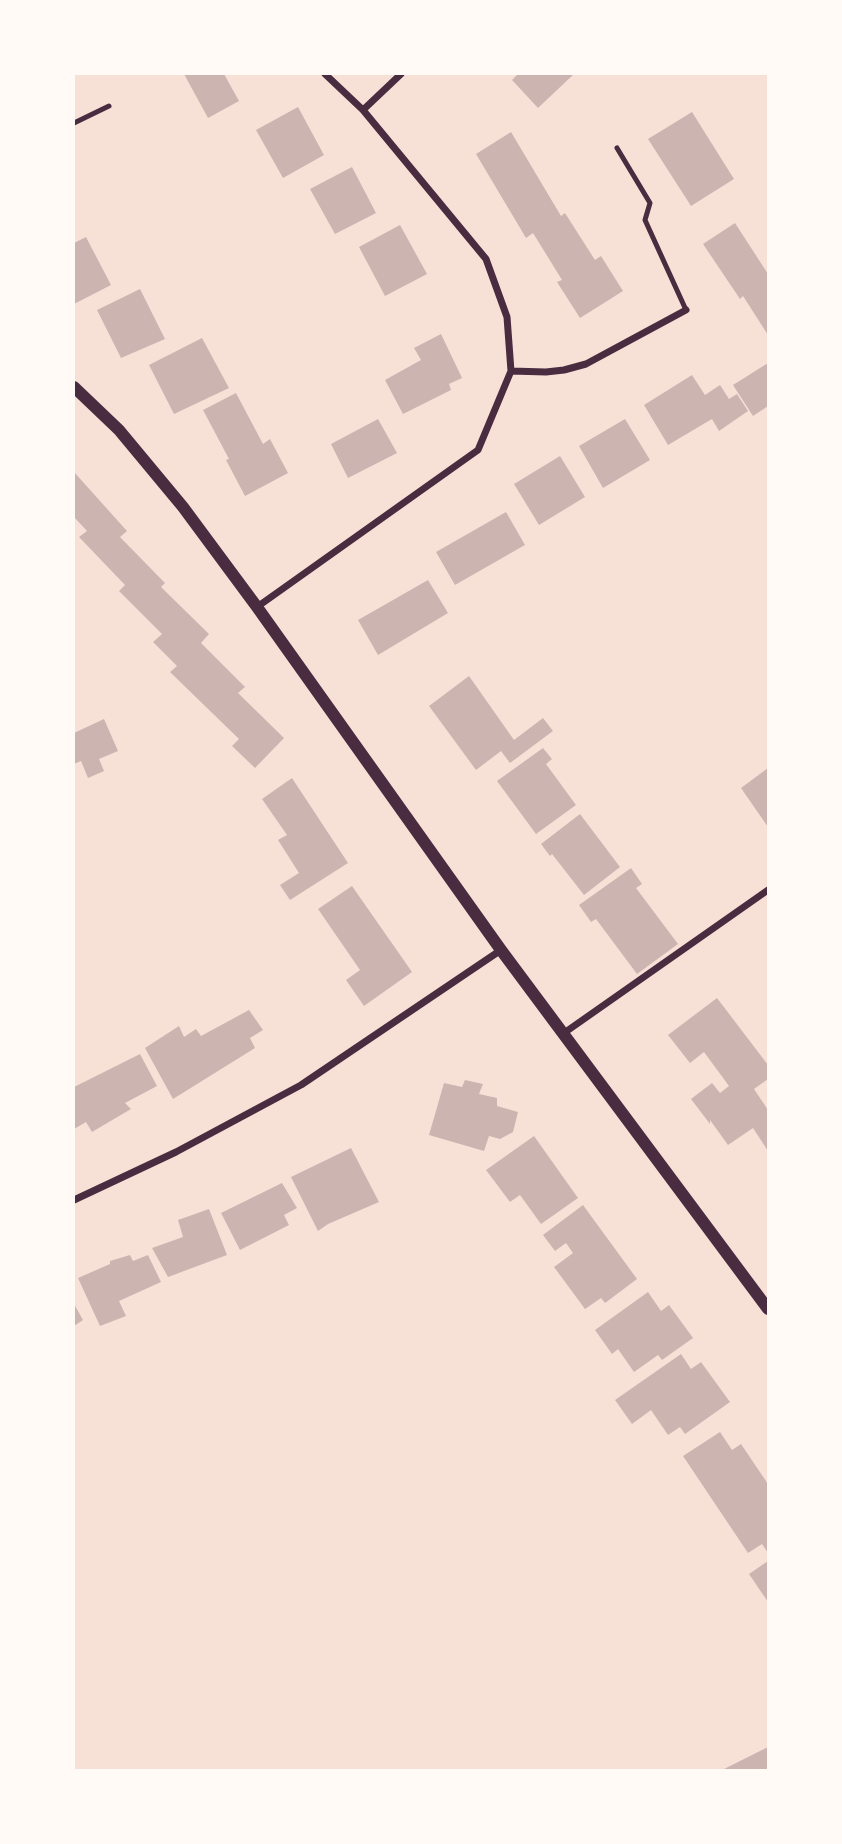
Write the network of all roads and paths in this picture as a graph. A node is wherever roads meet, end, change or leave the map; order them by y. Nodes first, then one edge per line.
1 (325, 74) edge
2 (401, 74) edge
3 (110, 106) dead end
4 (363, 110) junction
5 (74, 124) edge
6 (617, 148) dead end
7 (686, 310) joint
8 (511, 371) junction
9 (74, 387) edge
10 (257, 607) junction
11 (768, 890) edge
12 (501, 950) junction
13 (564, 1033) junction
14 (74, 1200) edge
15 (768, 1309) edge

1 - 4 street
2 - 4 street
3 - 5 lane
4 - 8 street
6 - 7 lane
7 - 8 street
8 - 10 street
9 - 10 street
10 - 12 street
11 - 13 street
12 - 13 street
12 - 14 street
13 - 15 street

